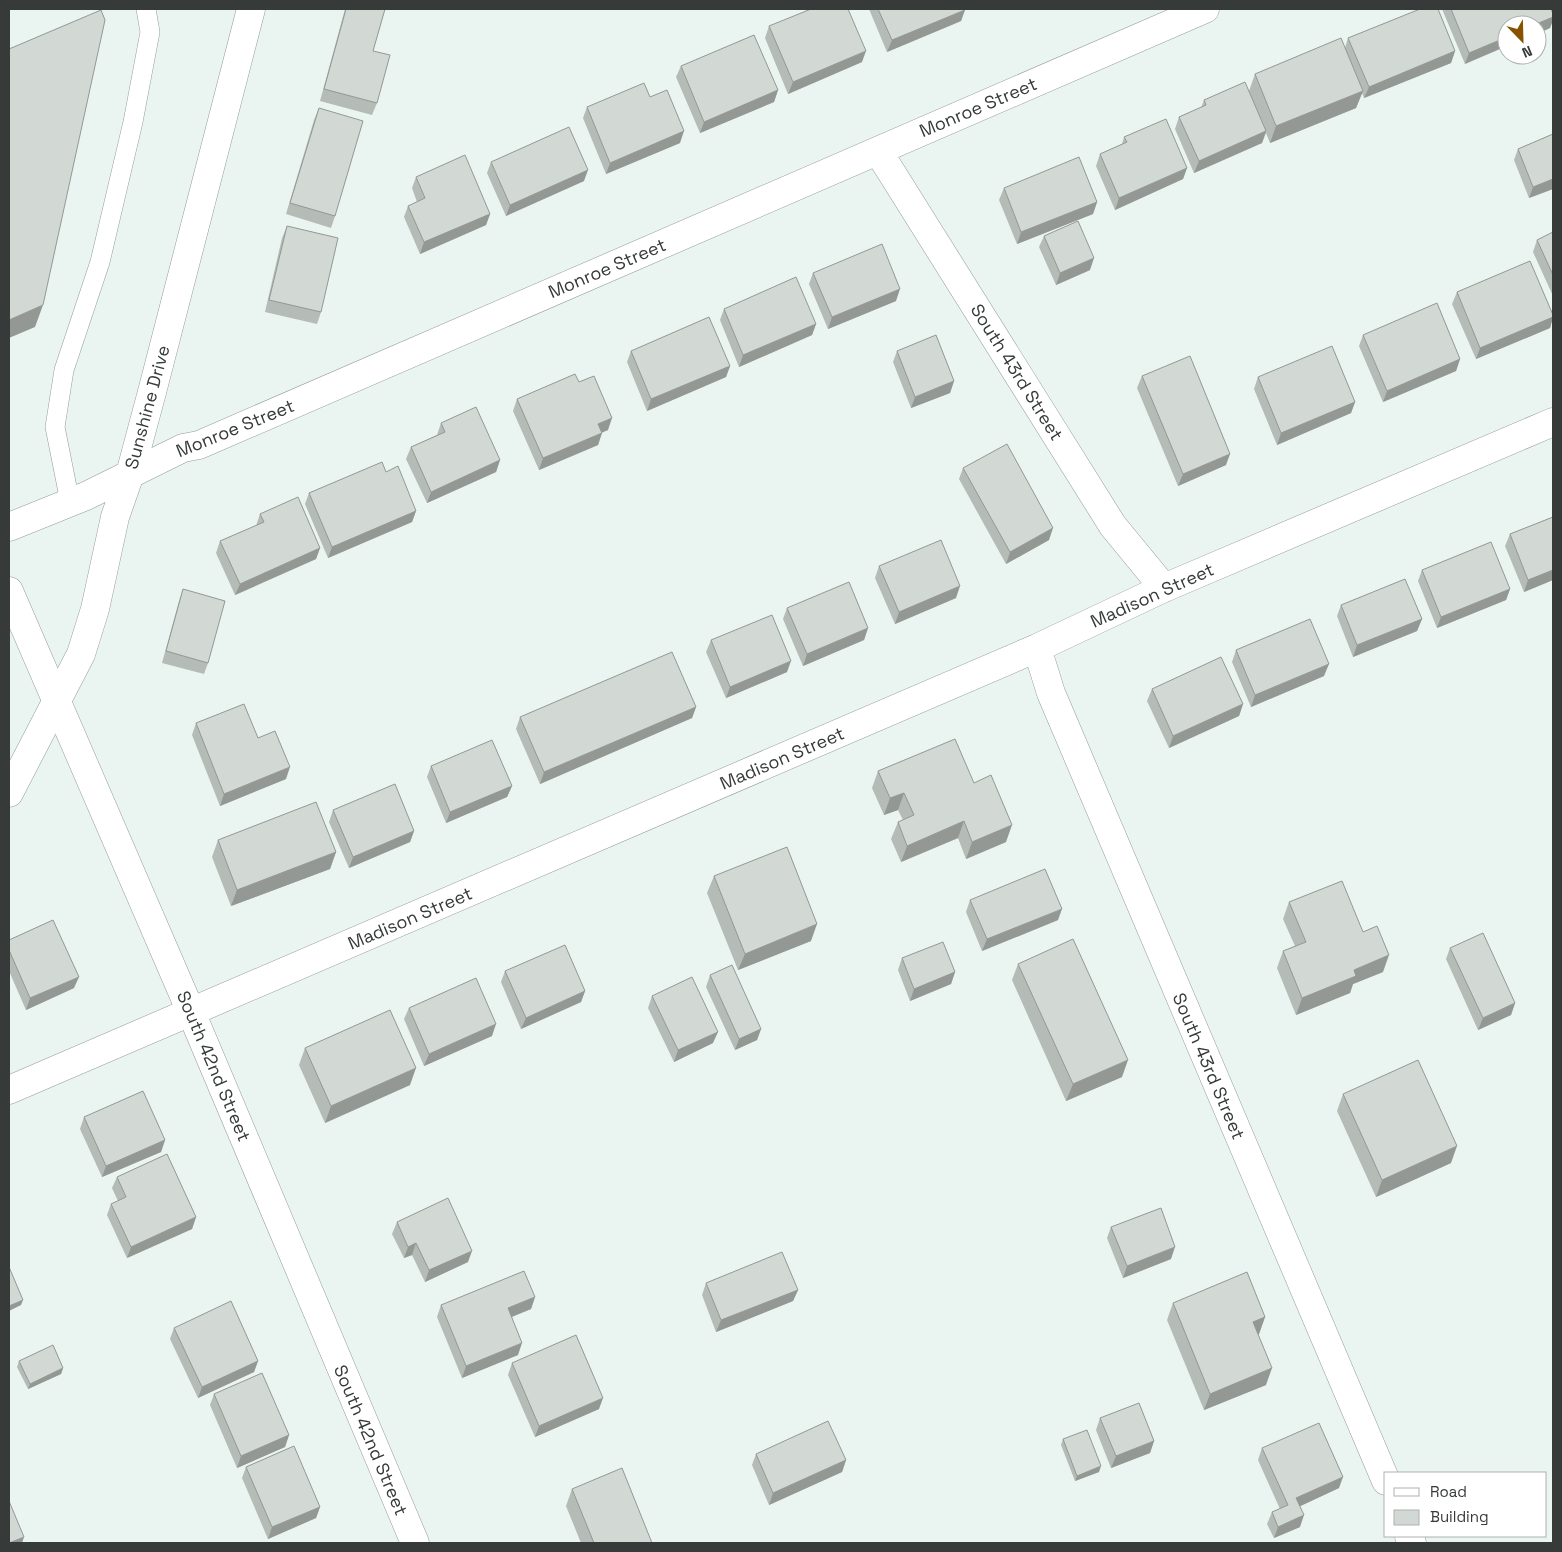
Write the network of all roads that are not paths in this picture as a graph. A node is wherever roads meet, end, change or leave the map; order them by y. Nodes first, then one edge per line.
1 (146, 9) edge
2 (251, 9) edge
3 (1205, 9) edge
4 (878, 150) junction
5 (1553, 422) edge
6 (130, 474) junction
7 (70, 502) junction
8 (9, 527) edge
9 (1164, 588) junction
10 (9, 591) edge
11 (1036, 648) junction
12 (57, 702) junction
13 (9, 793) edge
14 (191, 1012) junction
15 (9, 1090) edge
16 (1384, 1476) edge
17 (415, 1543) edge

1 - 7 lane
2 - 6 street, Sunshine Drive
3 - 4 street, Monroe Street
4 - 6 street, Monroe Street
4 - 9 street, South 43rd Street
5 - 9 street, Madison Street
6 - 7 street, Monroe Street
6 - 12 street, Sunshine Drive
7 - 8 street, Monroe Street
9 - 11 street, Madison Street
10 - 12 street, South 42nd Street
11 - 14 street, Madison Street
11 - 16 street, South 43rd Street
12 - 13 street, Sunshine Drive
12 - 14 street, South 42nd Street
14 - 15 street, Madison Street
14 - 17 street, South 42nd Street

